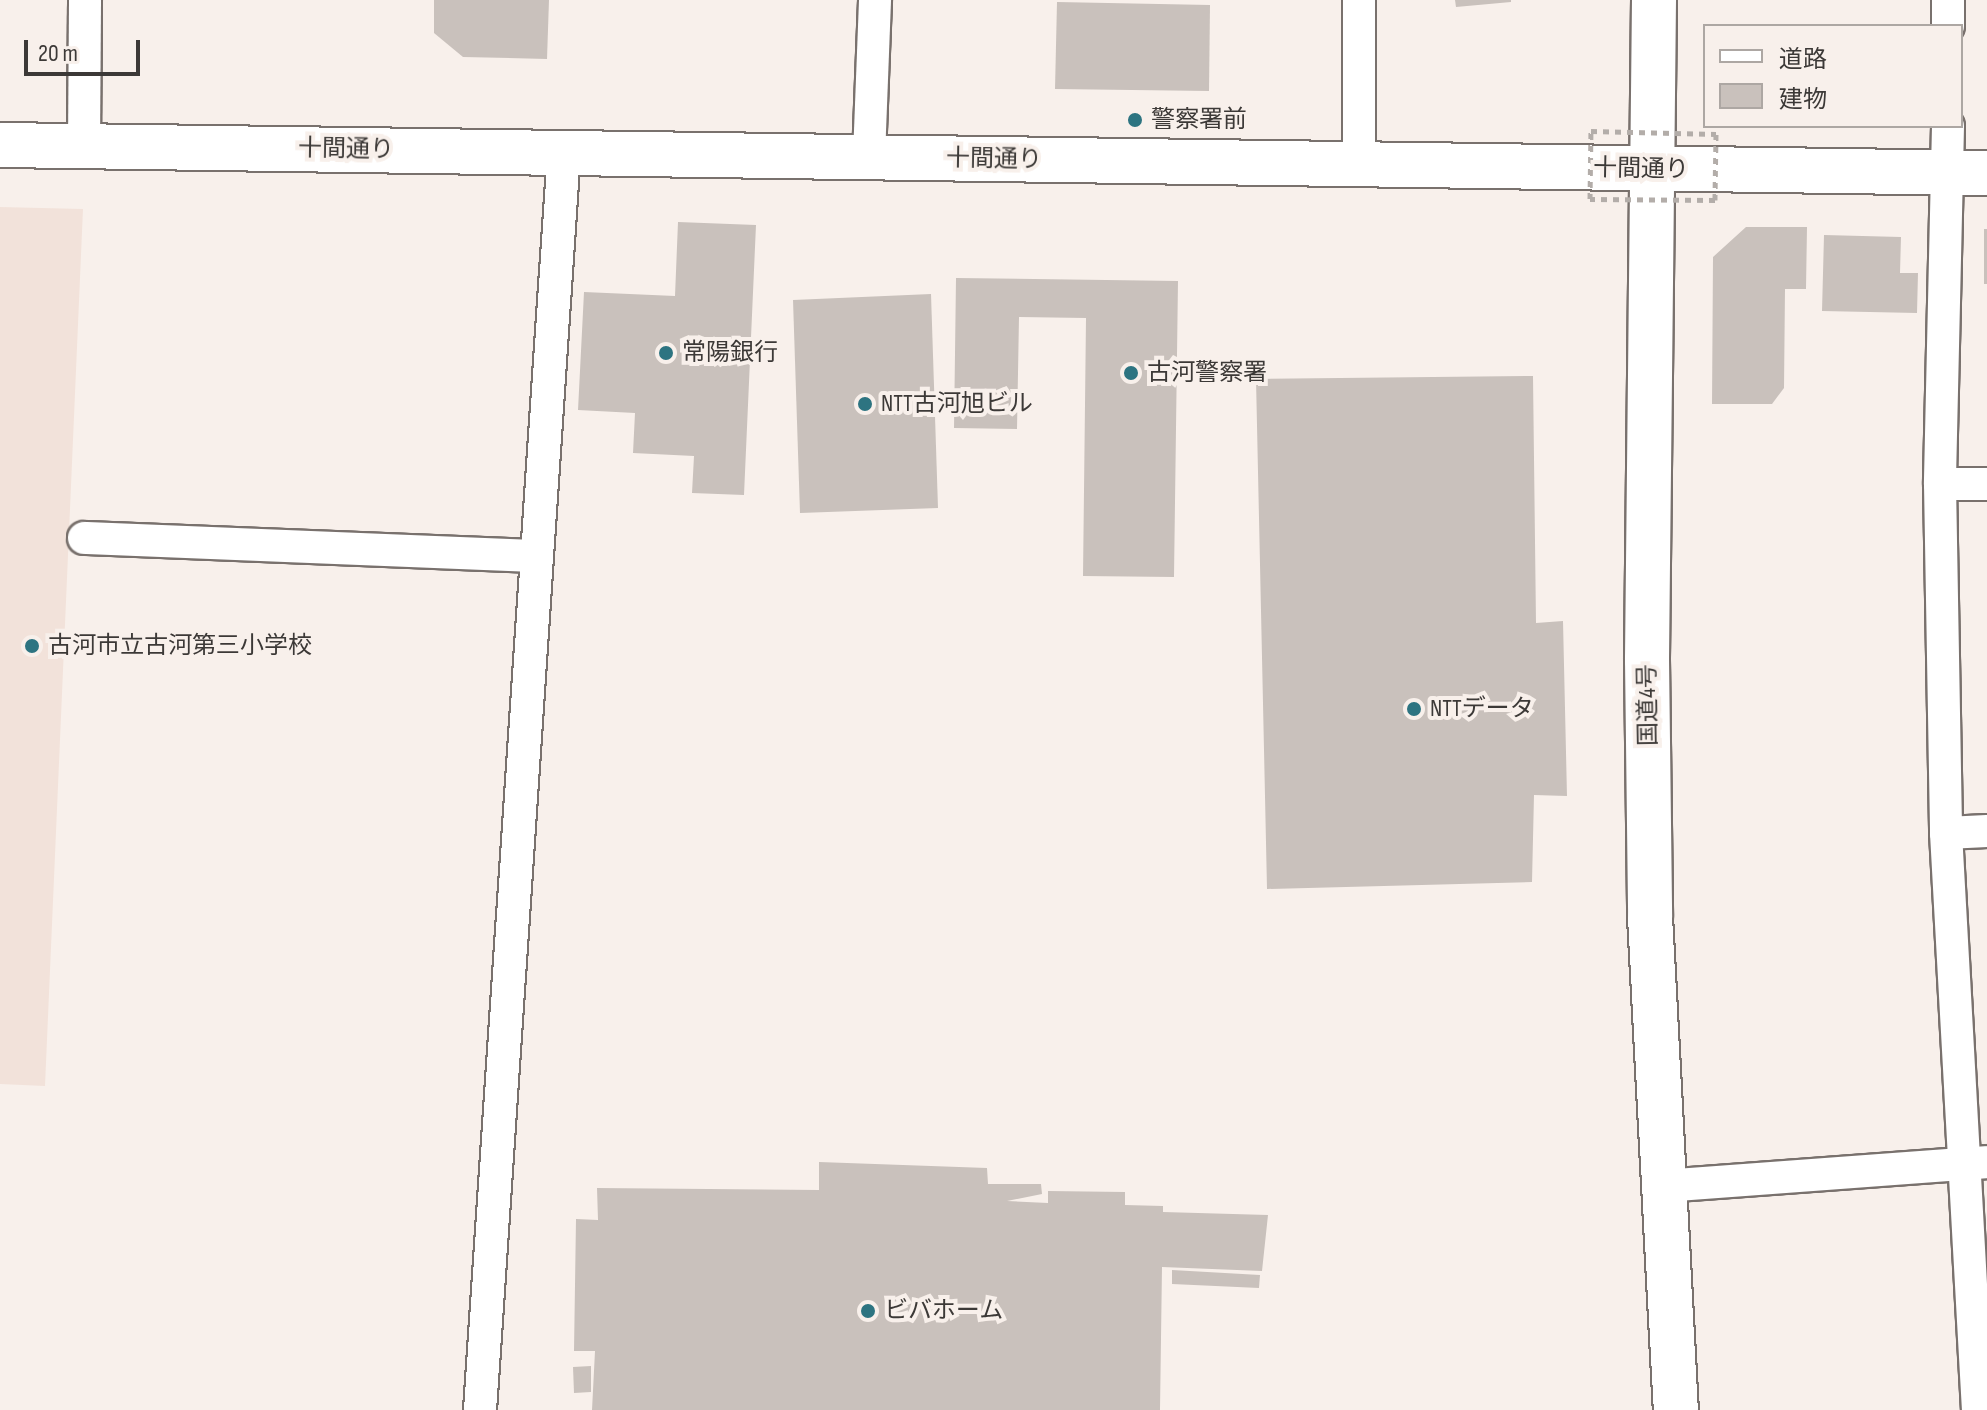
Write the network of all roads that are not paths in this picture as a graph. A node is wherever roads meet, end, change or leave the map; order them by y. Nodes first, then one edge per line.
1 (85, 0) edge
2 (875, 0) edge
3 (1359, 0) edge
4 (1654, 0) edge
5 (1948, 0) edge
6 (1948, 24) edge
7 (1949, 128) edge
8 (0, 145) edge
9 (84, 146) junction
10 (564, 152) junction
11 (869, 157) junction
12 (1359, 165) junction
13 (1654, 169) junction
14 (1967, 173) edge
15 (1940, 484) junction
16 (1987, 484) edge
17 (84, 538) dead end
18 (537, 556) junction
19 (1987, 831) edge
20 (1946, 833) junction
21 (1976, 1163) edge
22 (1662, 1186) junction
23 (480, 1410) edge
24 (1676, 1410) edge
25 (1978, 1410) edge

1 - 9 street
2 - 11 street
3 - 12 street
4 - 13 main road, 国道4号
5 - 6 street
7 - 14 street
8 - 9 main road, 十間通り
9 - 10 main road, 十間通り
10 - 11 main road, 十間通り
10 - 18 street
11 - 12 main road, 十間通り
12 - 13 main road, 十間通り
13 - 14 main road, 十間通り
13 - 22 main road, 国道4号
14 - 15 street
15 - 16 street
15 - 20 street
17 - 18 street
18 - 23 street
19 - 20 street
20 - 21 street
21 - 22 street
21 - 25 street
22 - 24 main road, 国道4号

